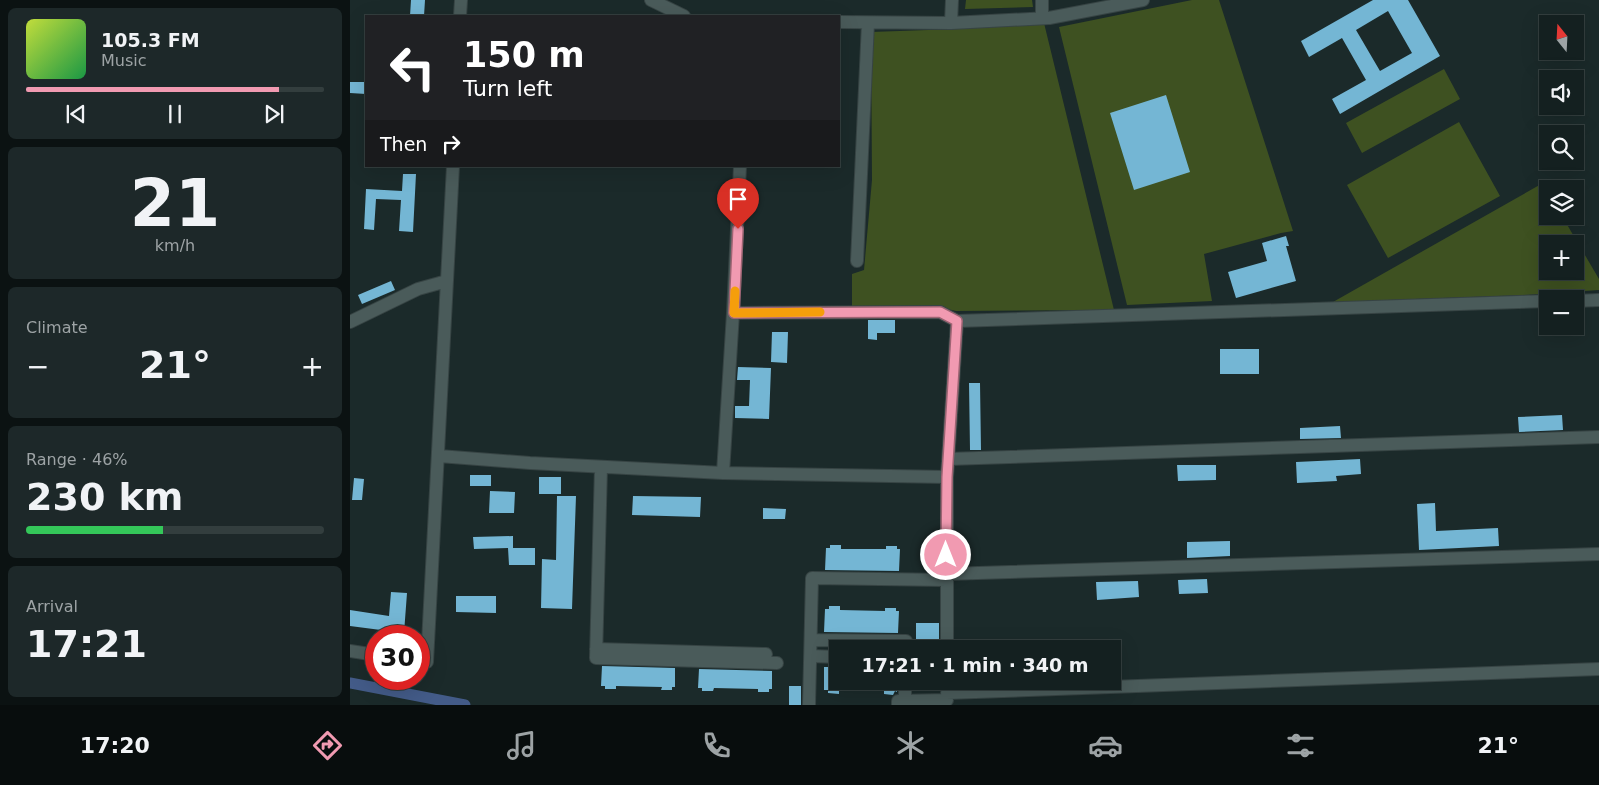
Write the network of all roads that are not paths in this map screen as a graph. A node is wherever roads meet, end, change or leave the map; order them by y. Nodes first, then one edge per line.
1 (461, 0) edge
2 (651, 0) edge
3 (952, 0) edge
4 (1042, 0) edge
5 (1143, 0) edge
6 (460, 15) edge
7 (682, 15) edge
8 (1042, 18) junction
9 (840, 22) edge
10 (868, 23) junction
11 (950, 24) junction
12 (453, 167) edge
13 (740, 167) edge
14 (857, 261) dead end
15 (447, 281) junction
16 (1599, 300) edge
17 (1584, 301) edge
18 (1539, 302) edge
19 (734, 313) junction
20 (957, 321) junction
21 (350, 322) edge
22 (1599, 437) edge
23 (439, 456) junction
24 (948, 459) junction
25 (601, 467) junction
26 (723, 473) junction
27 (947, 477) junction
28 (1599, 554) edge
29 (946, 577) junction
30 (429, 625) edge
31 (811, 640) junction
32 (829, 640) edge
33 (947, 640) edge
34 (350, 651) edge
35 (365, 653) edge
36 (811, 656) junction
37 (829, 657) edge
38 (774, 659) dead end
39 (1599, 669) edge
40 (903, 690) edge
41 (947, 695) edge
42 (901, 703) edge
43 (810, 705) edge

1 - 6 street
2 - 7 street
3 - 11 street
4 - 8 street
5 - 8 street
8 - 11 street
9 - 10 street
10 - 11 street
10 - 14 street
12 - 15 street
13 - 19 street
15 - 21 street
15 - 23 street
16 - 17 street
18 - 20 street
19 - 20 street
19 - 26 street
20 - 24 street
22 - 24 street
23 - 25 street
23 - 30 street
24 - 27 street
25 - 26 street
25 - 38 street
26 - 27 street
27 - 29 street
28 - 29 street
29 - 31 street
29 - 33 street
31 - 32 street
31 - 36 street
34 - 35 street
36 - 37 street
36 - 43 street
39 - 41 street
40 - 42 street
41 - 42 street

